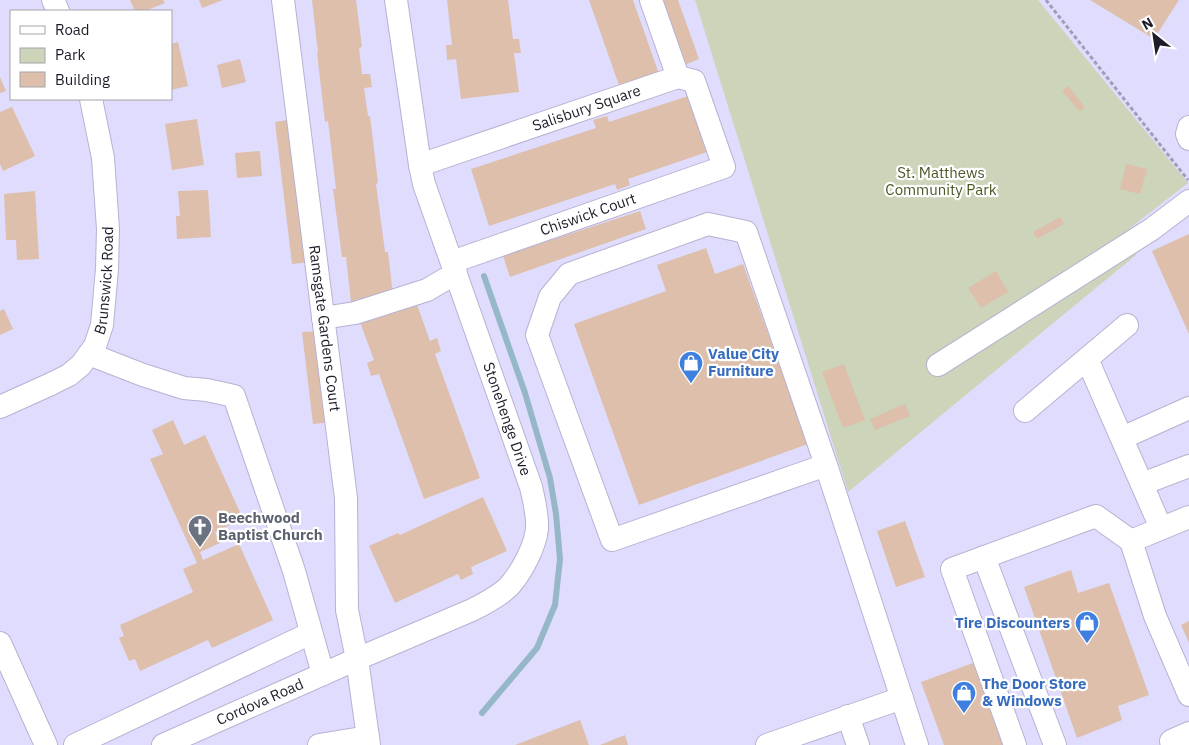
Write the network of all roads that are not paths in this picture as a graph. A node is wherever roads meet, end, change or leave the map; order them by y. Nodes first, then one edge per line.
1 (283, 0) edge
2 (396, 0) edge
3 (651, 0) edge
4 (678, 77) junction
5 (91, 100) edge
6 (420, 165) junction
7 (1189, 201) edge
8 (454, 268) junction
9 (324, 318) junction
10 (1127, 325) dead end
11 (89, 354) junction
12 (1087, 359) junction
13 (938, 365) dead end
14 (0, 407) edge
15 (1189, 408) edge
16 (1026, 411) dead end
17 (1122, 438) junction
18 (826, 465) junction
19 (1189, 466) edge
20 (1142, 484) junction
21 (1189, 517) edge
22 (1189, 522) edge
23 (1161, 528) junction
24 (1131, 541) junction
25 (984, 557) junction
26 (311, 633) junction
27 (0, 643) edge
28 (357, 659) junction
29 (1189, 672) edge
30 (323, 674) junction
31 (1189, 695) edge
32 (902, 698) junction
33 (848, 716) junction
34 (369, 741) edge
35 (46, 745) edge
36 (75, 745) edge
37 (163, 745) edge
38 (319, 745) edge
39 (768, 745) edge
40 (858, 745) edge
41 (917, 745) edge
42 (1015, 745) edge
43 (1055, 745) edge

1 - 9 street, Ramsgate Gardens Court
2 - 6 street, Stonehenge Drive
3 - 4 street
4 - 6 street, Salisbury Square
4 - 8 street, Chiswick Court
5 - 11 street, Brunswick Road
6 - 8 street, Stonehenge Drive
7 - 13 street
8 - 9 street, Chiswick Court
8 - 28 street, Stonehenge Drive
9 - 28 street, Ramsgate Gardens Court
10 - 12 street
11 - 14 street, Brunswick Road
11 - 26 street
12 - 16 street
12 - 17 street
15 - 17 street
17 - 20 street
18 - 18 street
18 - 32 street
19 - 20 street
20 - 23 street
21 - 23 street
22 - 29 street
23 - 24 street
24 - 25 street
24 - 31 street
25 - 42 street
25 - 43 street
26 - 30 street
26 - 36 street
27 - 35 street
28 - 30 street, Cordova Road
28 - 34 street
30 - 37 street, Cordova Road
32 - 33 street
32 - 41 street
33 - 39 street
33 - 40 street
34 - 38 street

